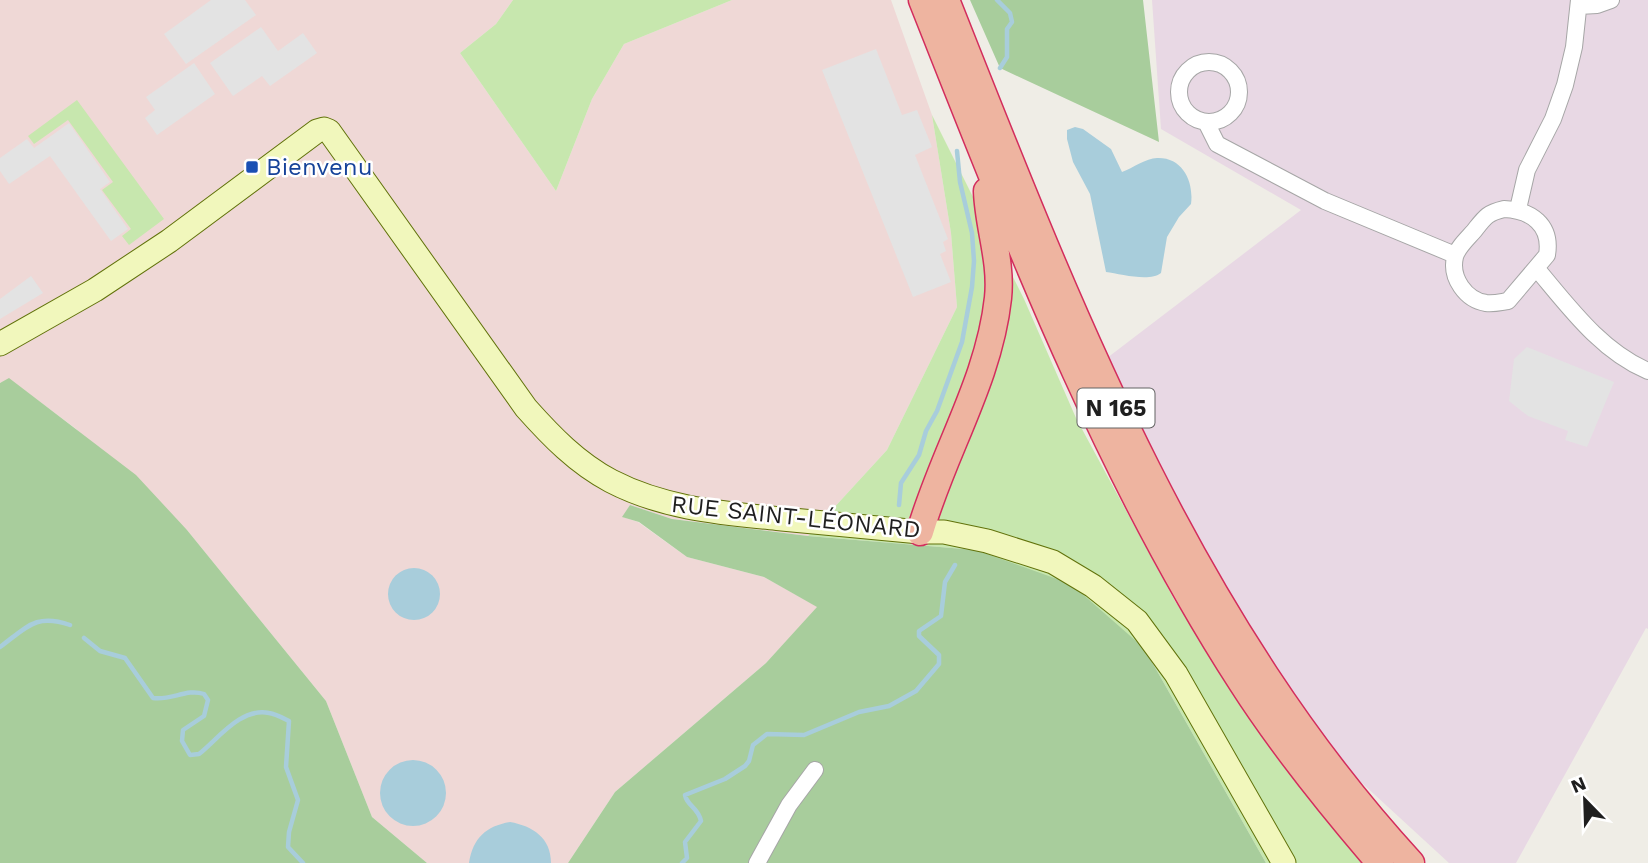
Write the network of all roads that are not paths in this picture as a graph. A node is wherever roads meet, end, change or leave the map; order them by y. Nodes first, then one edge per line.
1 (922, 0) edge
2 (946, 0) edge
3 (1611, 0) edge
4 (1579, 3) edge
5 (1206, 122) dead end
6 (987, 164) junction
7 (1517, 209) junction
8 (1455, 254) junction
9 (1537, 270) junction
10 (0, 344) edge
11 (1648, 371) edge
12 (920, 532) junction
13 (815, 770) dead end
14 (757, 863) edge
15 (1284, 863) edge
16 (1380, 863) edge
17 (1411, 863) edge

1 - 6 highway, N 165
2 - 17 highway, N 165
3 - 4 street
4 - 7 street
5 - 8 street
6 - 12 highway
6 - 16 highway, N 165
7 - 8 street
7 - 9 street
8 - 9 street
9 - 11 street
10 - 12 main road, RUE SAINT-LÉONARD
12 - 15 main road, RUE SAINT-LÉONARD
13 - 14 street

